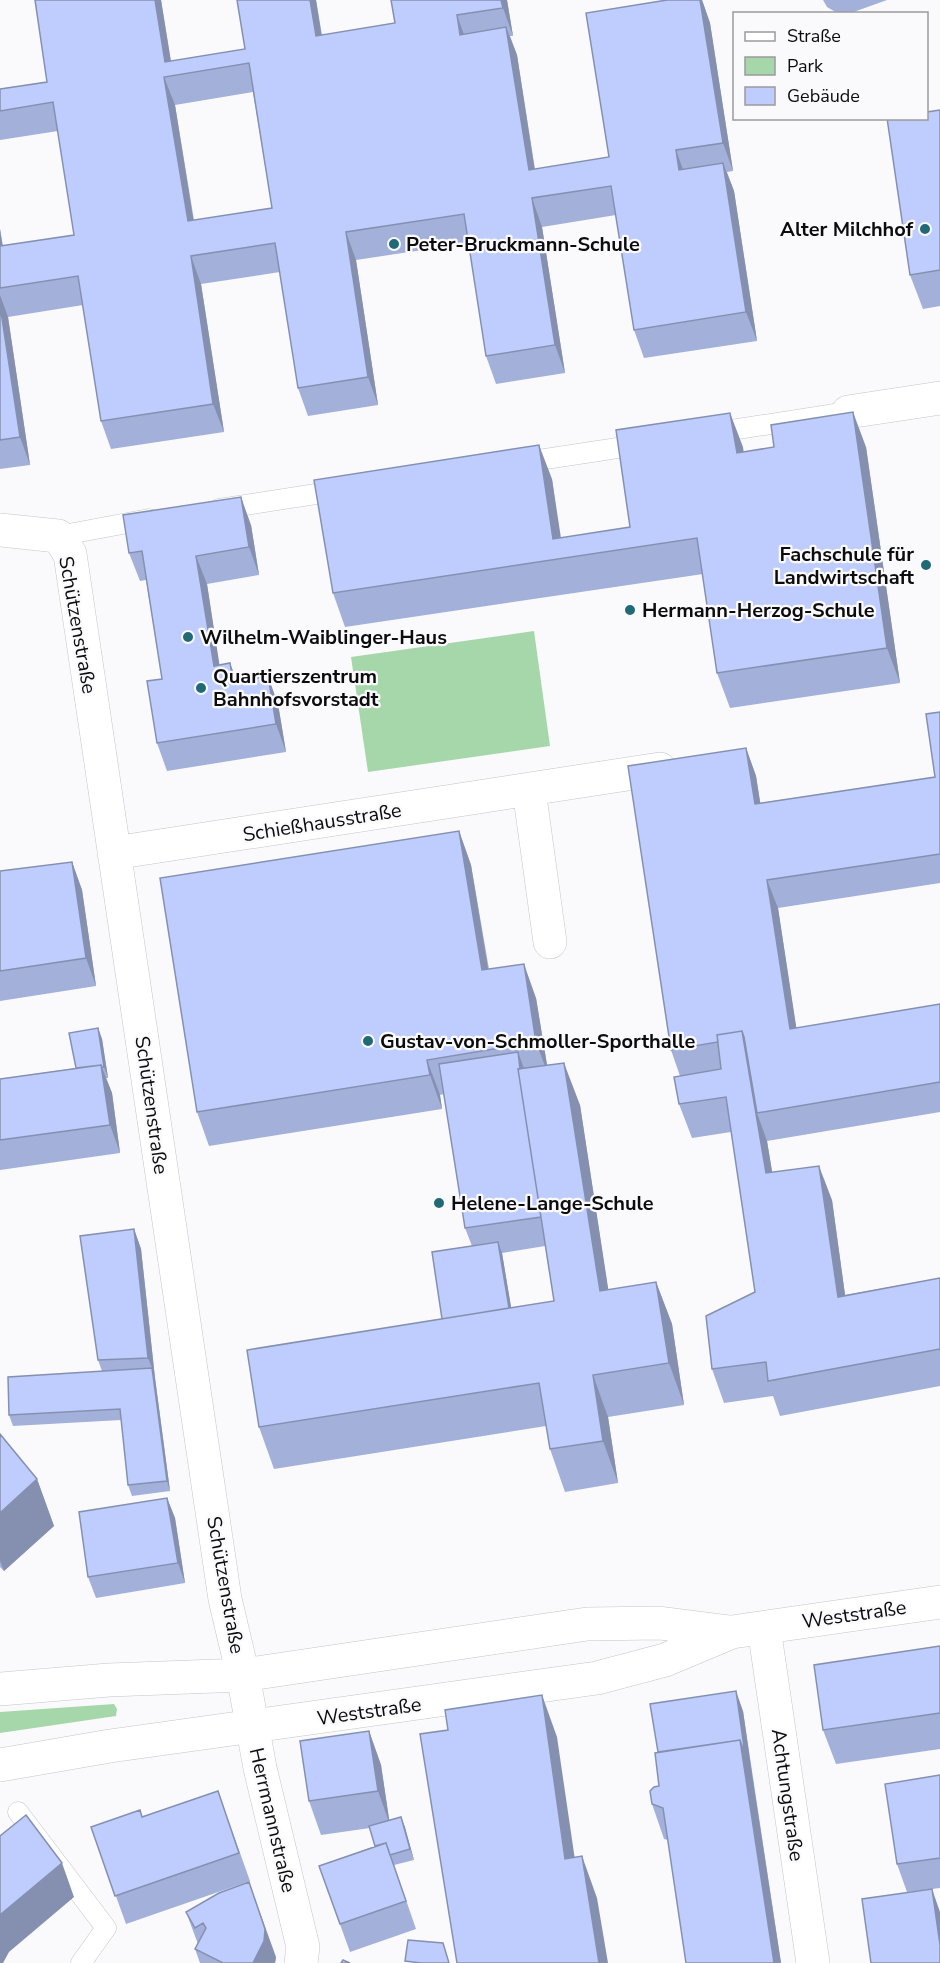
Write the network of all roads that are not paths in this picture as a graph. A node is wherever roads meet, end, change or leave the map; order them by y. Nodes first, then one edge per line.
1 (940, 398) edge
2 (848, 412) joint
3 (696, 436) edge
4 (661, 441) edge
5 (497, 466) edge
6 (358, 488) edge
7 (195, 512) edge
8 (172, 516) edge
9 (0, 530) edge
10 (58, 536) junction
11 (660, 769) edge
12 (529, 790) junction
13 (114, 853) junction
14 (550, 942) dead end
15 (940, 1602) edge
16 (748, 1630) junction
17 (243, 1676) junction
18 (0, 1689) edge
19 (251, 1727) junction
20 (0, 1765) edge
21 (18, 1812) dead end
22 (81, 1963) edge
23 (301, 1963) edge
24 (813, 1963) edge

1 - 2 street
2 - 3 lane
4 - 5 lane
6 - 7 lane
8 - 10 lane
9 - 10 street
10 - 13 street, Schützenstraße
11 - 12 street, Schießhausstraße
12 - 13 street, Schießhausstraße
12 - 14 street
13 - 17 street, Schützenstraße
15 - 16 street, Weststraße
16 - 17 street, Weststraße
16 - 19 street, Weststraße
16 - 24 street, Achtungstraße
17 - 18 street, Weststraße
17 - 19 street, Herrmannstraße
19 - 20 street, Weststraße
19 - 23 street, Herrmannstraße
21 - 22 lane

